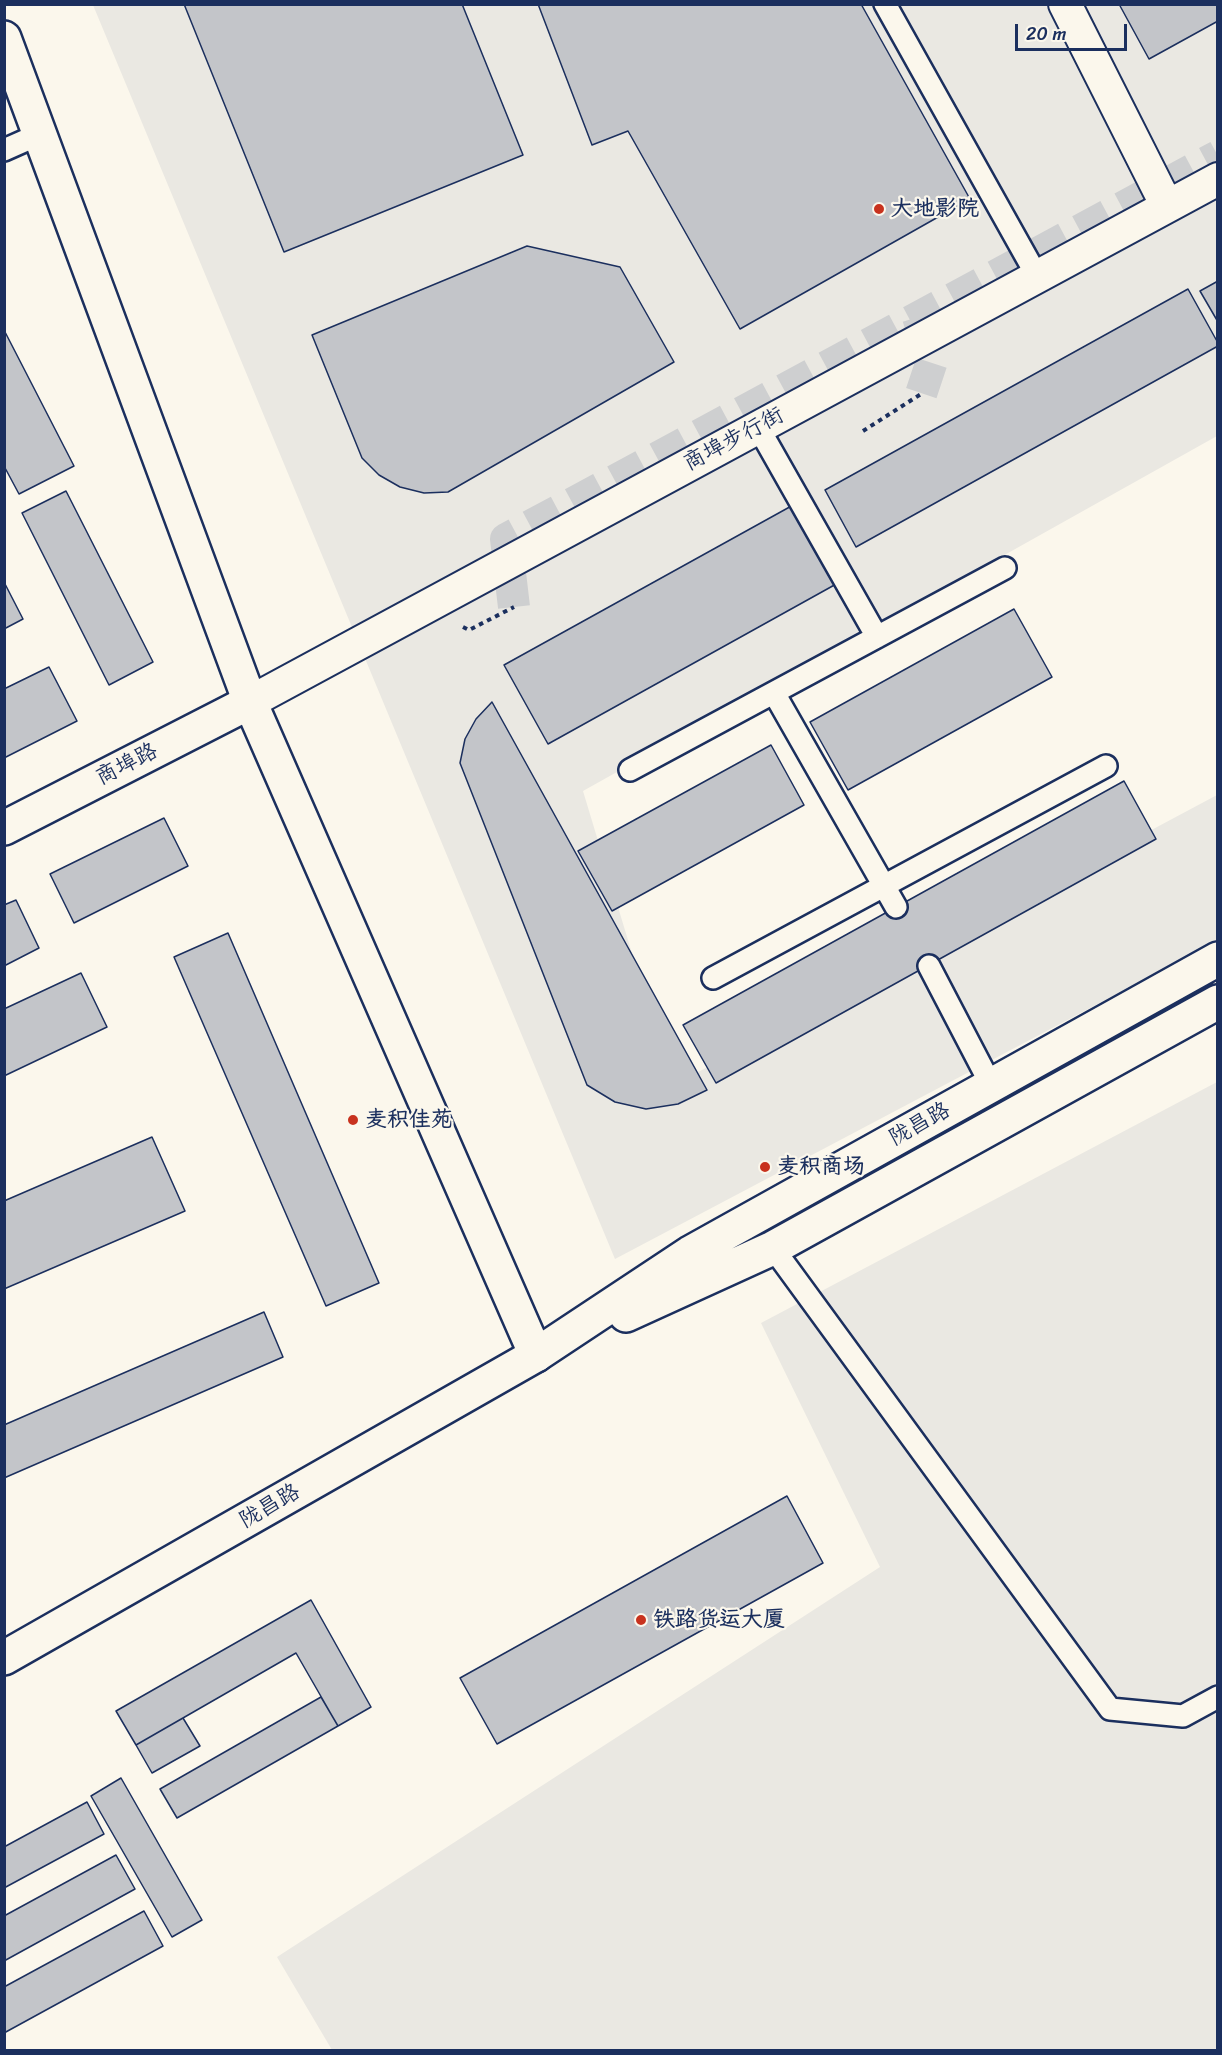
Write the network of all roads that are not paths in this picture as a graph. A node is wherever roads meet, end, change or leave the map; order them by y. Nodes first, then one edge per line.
1 (885, 4) edge
2 (1065, 4) edge
3 (4, 38) edge
4 (40, 134) junction
5 (4, 150) edge
6 (1218, 178) edge
7 (1167, 206) junction
8 (1037, 276) junction
9 (758, 427) junction
10 (1005, 568) dead end
11 (877, 637) junction
12 (774, 693) junction
13 (250, 702) junction
14 (1106, 766) dead end
15 (630, 770) dead end
16 (4, 828) edge
17 (885, 886) junction
18 (896, 907) dead end
19 (1218, 959) edge
20 (929, 966) dead end
21 (713, 978) dead end
22 (1218, 1002) edge
23 (991, 1085) junction
24 (773, 1248) junction
25 (537, 1355) junction
26 (4, 1658) edge
27 (1218, 1697) edge

1 - 8 lane
2 - 7 street
3 - 4 main road
4 - 5 lane
4 - 13 main road
6 - 7 street, 商埠步行街
7 - 8 street, 商埠步行街
8 - 9 street, 商埠步行街
9 - 11 lane
9 - 13 street, 商埠步行街
10 - 11 lane
11 - 12 lane
12 - 15 lane
12 - 17 lane
13 - 16 main road, 商埠路
13 - 25 main road
14 - 17 lane
17 - 18 lane
17 - 21 lane
19 - 23 main road, 陇昌路
20 - 23 lane
22 - 24 main road, 陇昌路
23 - 25 main road, 陇昌路
24 - 25 main road, 陇昌路
24 - 27 lane
25 - 26 main road, 陇昌路

